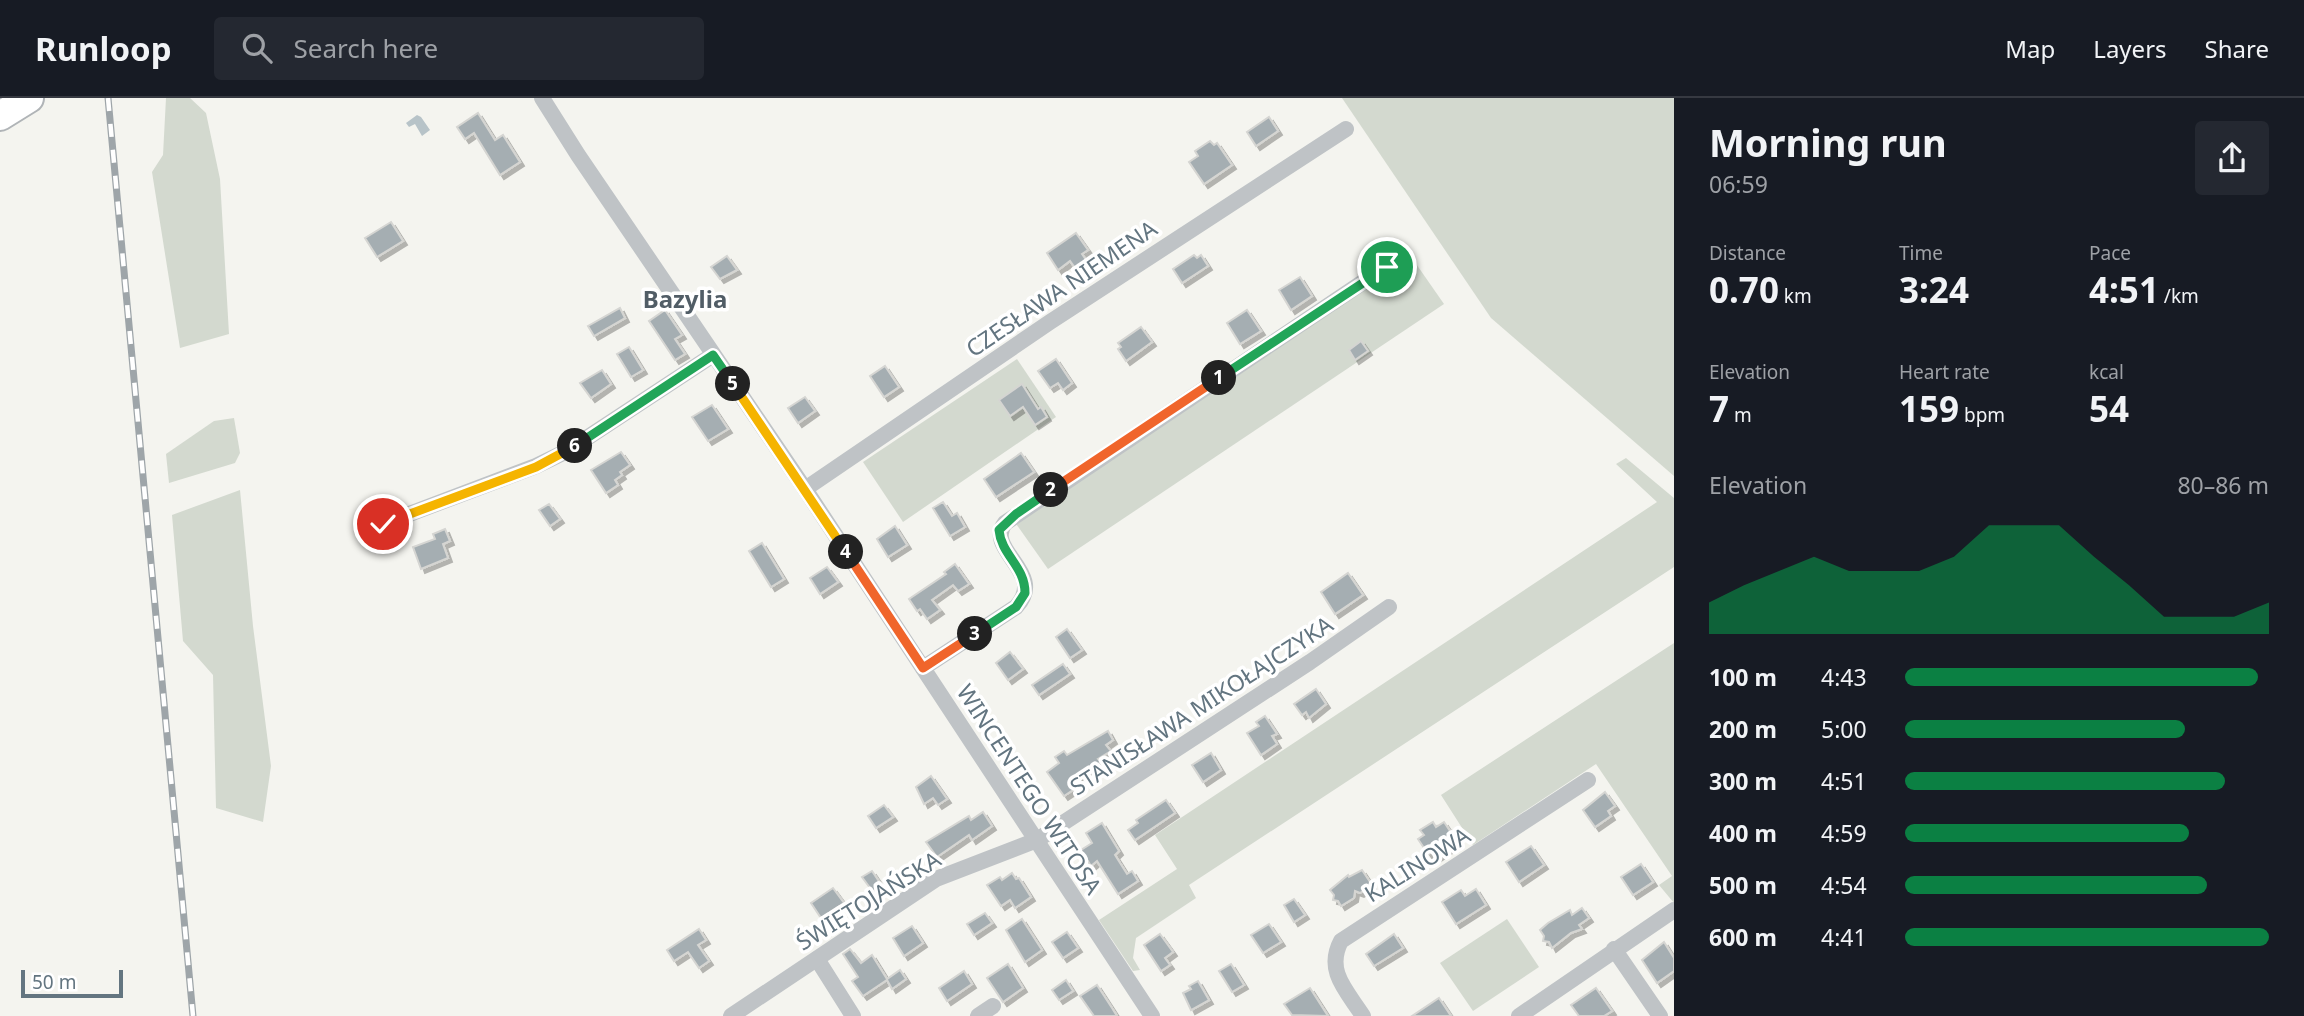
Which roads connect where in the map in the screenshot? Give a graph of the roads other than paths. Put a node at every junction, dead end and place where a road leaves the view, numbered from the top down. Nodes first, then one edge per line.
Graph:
1 (29, 98) edge
2 (542, 98) edge
3 (0, 116) edge
4 (1346, 128) dead end
5 (1387, 267) dead end
6 (713, 355) junction
7 (804, 489) junction
8 (383, 524) dead end
9 (1389, 607) dead end
10 (923, 668) junction
11 (1588, 780) dead end
12 (1037, 840) junction
13 (1674, 910) edge
14 (1614, 949) junction
15 (817, 958) junction
16 (993, 1006) dead end
17 (1674, 1009) edge
18 (731, 1016) edge
19 (853, 1016) edge
20 (978, 1016) edge
21 (1152, 1016) edge
22 (1363, 1016) edge
23 (1519, 1016) edge
24 (1662, 1016) edge

1 - 3 highway
2 - 6 street, WINCENTEGO WITOSA
4 - 7 street, CZESŁAWA NIEMENA
5 - 10 street
6 - 7 street, WINCENTEGO WITOSA
6 - 8 street
7 - 10 street, WINCENTEGO WITOSA
9 - 12 street, STANISŁAWA MIKOŁAJCZYKA
10 - 12 street, WINCENTEGO WITOSA
11 - 22 street, KALINOWA
12 - 15 street, ŚWIĘTOJAŃSKA
12 - 21 street, WINCENTEGO WITOSA
13 - 14 street
14 - 23 street
14 - 24 street
15 - 18 street, ŚWIĘTOJAŃSKA
15 - 19 street
16 - 20 street
17 - 24 street

